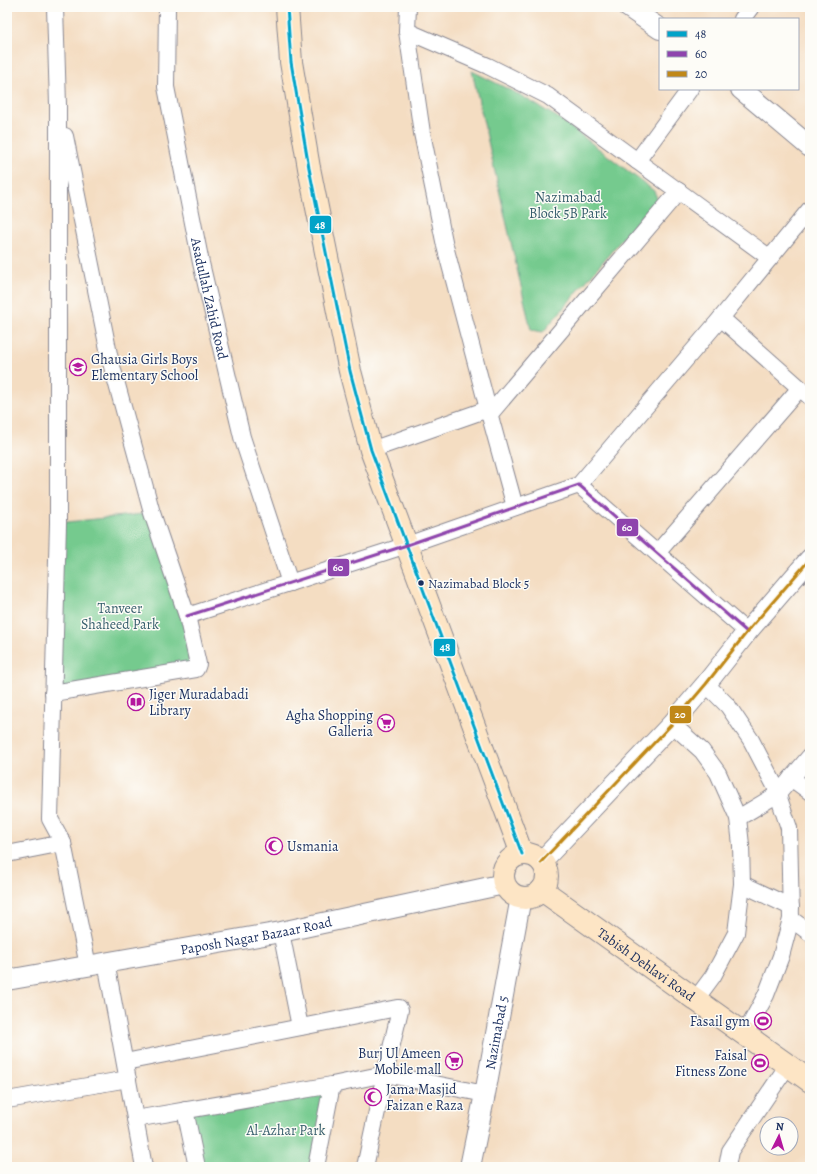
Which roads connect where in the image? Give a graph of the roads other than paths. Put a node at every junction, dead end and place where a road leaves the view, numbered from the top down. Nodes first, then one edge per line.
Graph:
1 (55, 7) edge
2 (167, 7) edge
3 (287, 7) edge
4 (408, 7) edge
5 (628, 7) edge
6 (751, 7) edge
7 (743, 18) edge
8 (659, 28) edge
9 (407, 30) junction
10 (689, 90) edge
11 (742, 90) edge
12 (58, 105) junction
13 (810, 147) edge
14 (637, 161) junction
15 (679, 191) junction
16 (810, 209) edge
17 (770, 258) junction
18 (721, 318) junction
19 (805, 392) edge
20 (488, 412) junction
21 (371, 450) junction
22 (579, 485) junction
23 (515, 507) junction
24 (407, 545) junction
25 (657, 553) junction
26 (810, 558) edge
27 (290, 583) junction
28 (186, 616) junction
29 (747, 632) junction
30 (706, 684) junction
31 (53, 693) junction
32 (672, 724) junction
33 (810, 756) edge
34 (791, 778) junction
35 (810, 792) edge
36 (778, 794) junction
37 (738, 818) junction
38 (63, 843) junction
39 (7, 854) edge
40 (532, 858) junction
41 (504, 884) junction
42 (742, 884) junction
43 (542, 890) junction
44 (521, 898) junction
45 (791, 913) junction
46 (281, 932) junction
47 (810, 933) edge
48 (97, 964) junction
49 (7, 980) edge
50 (696, 999) junction
51 (300, 1027) junction
52 (745, 1034) junction
53 (124, 1062) junction
54 (788, 1065) junction
55 (385, 1074) junction
56 (128, 1079) junction
57 (810, 1081) edge
58 (332, 1085) junction
59 (485, 1094) junction
60 (7, 1100) edge
61 (185, 1110) junction
62 (135, 1119) junction
63 (144, 1167) edge
64 (197, 1167) edge
65 (316, 1167) edge
66 (365, 1167) edge
67 (470, 1167) edge
68 (727, 1167) edge

1 - 12 street
2 - 27 street, Asadullah Zahid Road
3 - 21 main road
4 - 9 street
5 - 8 street
6 - 7 street
9 - 14 street
9 - 20 street
10 - 14 street
11 - 13 street
12 - 28 street
12 - 31 street
14 - 15 street
15 - 17 street
15 - 20 street
16 - 17 street
17 - 18 street
18 - 19 street
18 - 22 street
19 - 25 street
20 - 21 street
20 - 23 street
21 - 24 main road
22 - 23 street
22 - 25 street
23 - 24 street
24 - 27 street
24 - 40 main road
25 - 29 street
26 - 29 street
27 - 28 street
28 - 31 street
29 - 30 street
30 - 32 street
30 - 36 street
31 - 38 street
32 - 37 street
32 - 40 street
33 - 34 street
34 - 35 street
34 - 36 street
36 - 37 street
36 - 45 street
37 - 42 street
38 - 39 street
38 - 48 street
40 - 41 main road
40 - 43 main road
41 - 44 main road
41 - 46 street, Paposh Nagar Bazaar Road
42 - 45 street
42 - 50 street
43 - 44 main road
43 - 50 main road, Tabish Dehlavi Road
44 - 59 street, Nazimabad 5
45 - 47 street
45 - 52 street
46 - 48 street, Paposh Nagar Bazaar Road
46 - 51 street
48 - 49 street, Paposh Nagar Bazaar Road
48 - 53 street
50 - 52 main road, Tabish Dehlavi Road
51 - 53 street
51 - 55 street
52 - 54 main road, Tabish Dehlavi Road
53 - 56 street
54 - 57 main road, Tabish Dehlavi Road
54 - 68 street
55 - 58 street
55 - 59 street
55 - 66 street
56 - 60 street
56 - 62 street
58 - 61 street
58 - 65 street
59 - 67 street, Nazimabad 5
61 - 62 street
61 - 64 street
62 - 63 street

